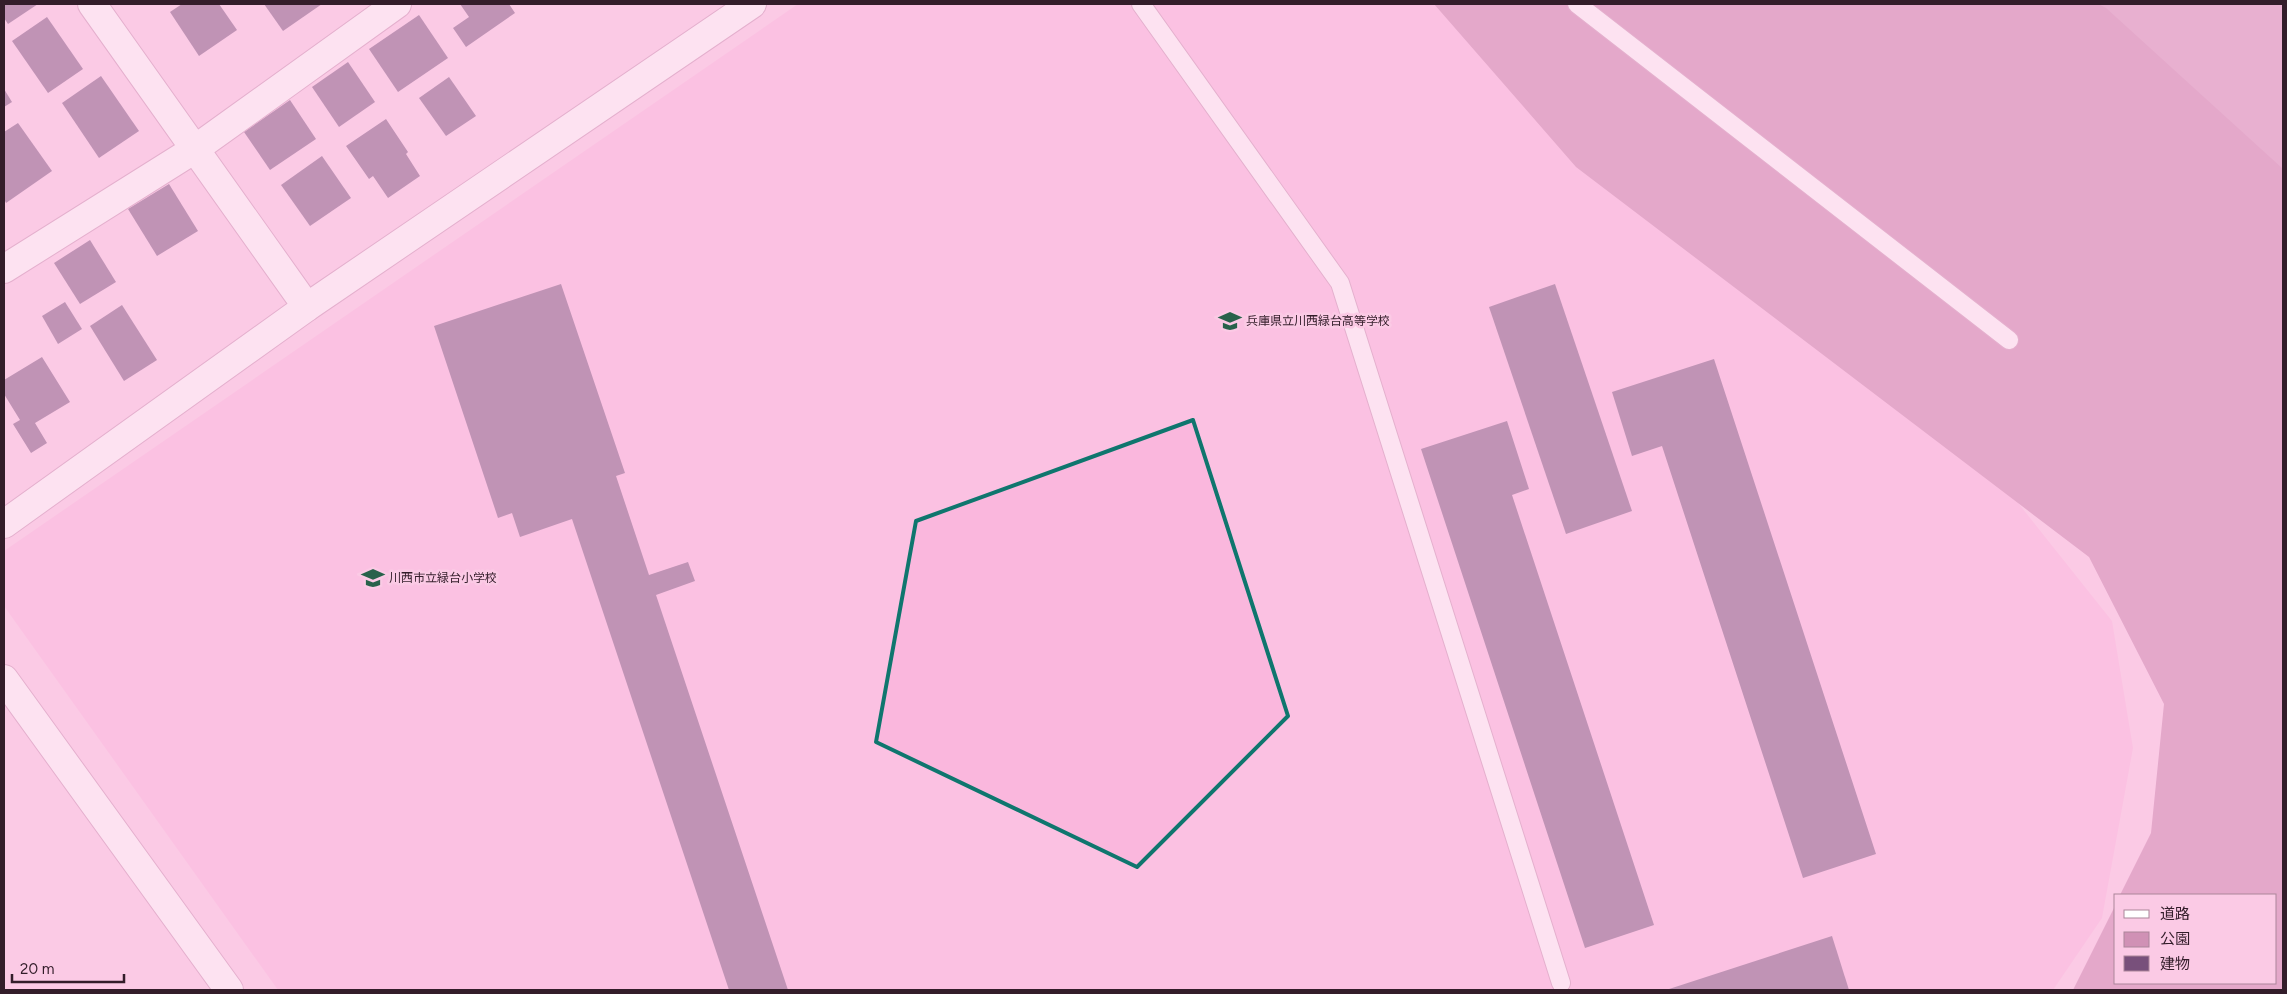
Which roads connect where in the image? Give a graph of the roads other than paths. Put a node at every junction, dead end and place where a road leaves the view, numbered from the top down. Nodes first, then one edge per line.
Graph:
1 (92, 4) edge
2 (397, 4) edge
3 (752, 4) edge
4 (1141, 4) edge
5 (1577, 4) edge
6 (366, 12) edge
7 (195, 149) junction
8 (4, 269) edge
9 (307, 307) junction
10 (2010, 340) dead end
11 (4, 524) edge
12 (4, 679) edge
13 (1561, 983) dead end
14 (229, 990) edge

1 - 7 street
2 - 6 street
3 - 9 street
4 - 13 lane
5 - 10 lane
6 - 7 street
7 - 8 street
7 - 9 street
9 - 11 street
12 - 14 street

